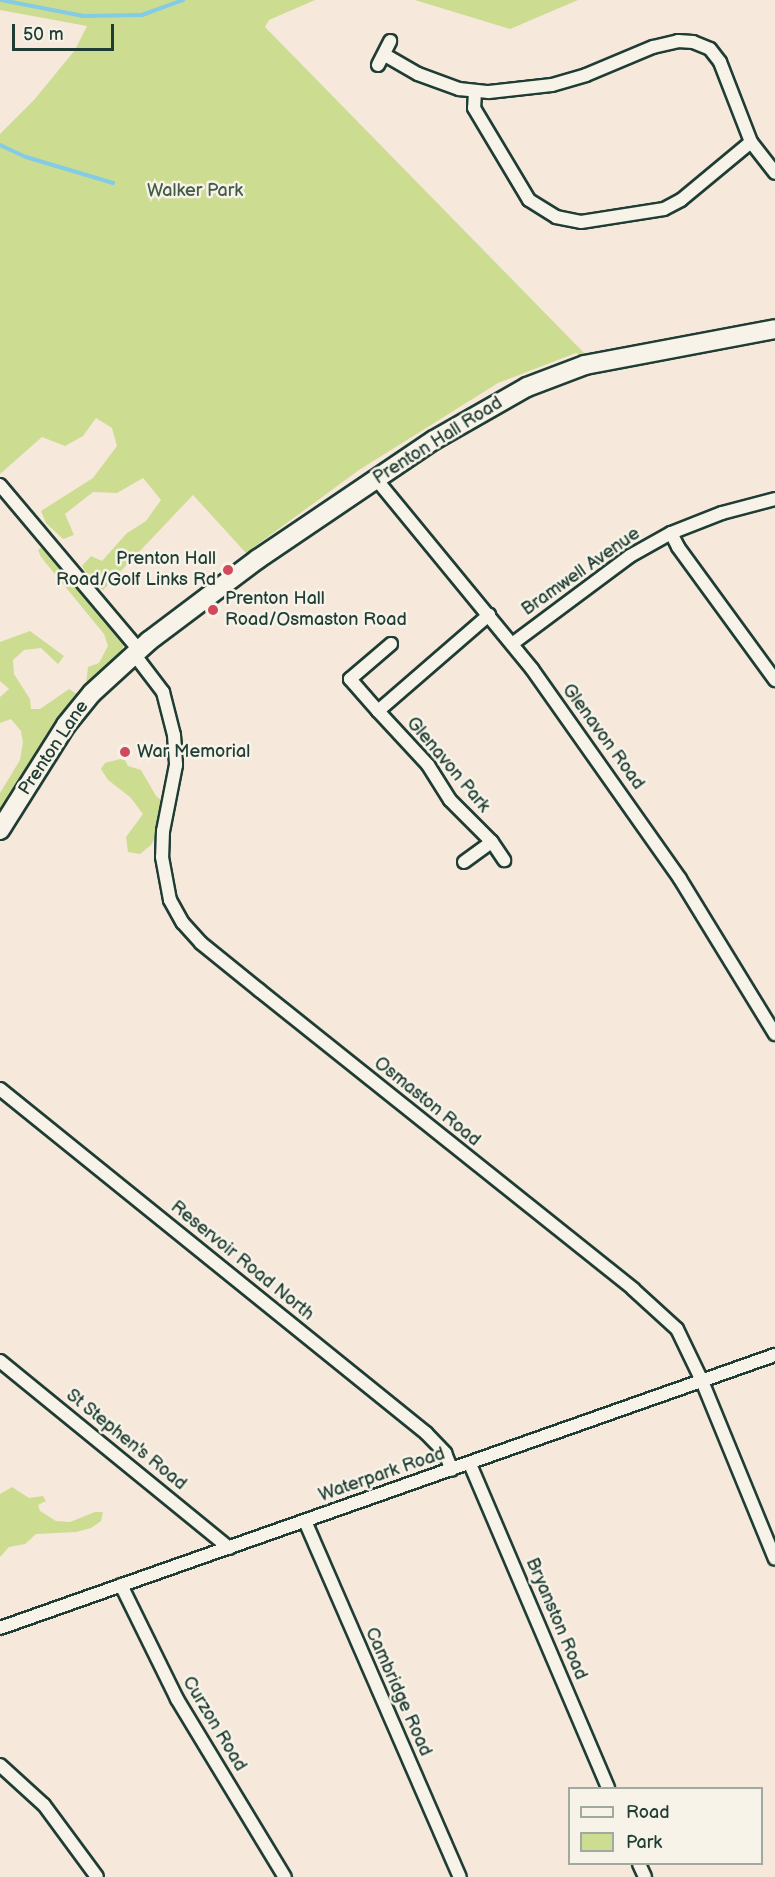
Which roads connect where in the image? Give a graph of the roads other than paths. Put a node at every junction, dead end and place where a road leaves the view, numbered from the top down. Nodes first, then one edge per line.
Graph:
1 (390, 41) dead end
2 (475, 91) junction
3 (751, 142) junction
4 (775, 173) edge
5 (775, 329) edge
6 (376, 479) junction
7 (0, 484) edge
8 (775, 499) edge
9 (671, 533) junction
10 (489, 615) junction
11 (391, 644) dead end
12 (512, 644) junction
13 (139, 650) junction
14 (775, 680) edge
15 (378, 711) junction
16 (0, 830) edge
17 (492, 842) junction
18 (504, 860) dead end
19 (464, 862) dead end
20 (775, 1034) edge
21 (0, 1089) edge
22 (775, 1355) edge
23 (0, 1361) edge
24 (702, 1381) junction
25 (470, 1464) junction
26 (452, 1470) junction
27 (305, 1521) junction
28 (229, 1548) junction
29 (775, 1559) edge
30 (121, 1585) junction
31 (0, 1628) edge
32 (0, 1766) edge
33 (608, 1787) edge
34 (98, 1877) edge
35 (285, 1877) edge
36 (460, 1877) edge

1 - 2 street
2 - 3 street
2 - 3 street
3 - 4 street
5 - 6 street, Prenton Hall Road
6 - 10 street, Glenavon Road
6 - 13 street, Prenton Hall Road
7 - 13 street, Osmaston Road
8 - 9 street, Bramwell Avenue
9 - 12 street, Bramwell Avenue
9 - 14 street
10 - 12 street, Glenavon Road
10 - 15 street
11 - 15 street, Glenavon Park
12 - 20 street, Glenavon Road
13 - 16 street, Prenton Lane
13 - 24 street, Osmaston Road
15 - 17 street, Glenavon Park
17 - 18 street, Glenavon Park
17 - 19 street
21 - 26 street, Reservoir Road North
22 - 24 street, Waterpark Road
23 - 28 street, St Stephen's Road
24 - 25 street, Waterpark Road
24 - 29 street, Osmaston Road
25 - 26 street, Waterpark Road
25 - 33 street, Bryanston Road
26 - 27 street, Waterpark Road
27 - 28 street, Waterpark Road
27 - 36 street, Cambridge Road
28 - 30 street, Waterpark Road
30 - 31 street, Waterpark Road
30 - 35 street, Curzon Road
32 - 34 street

